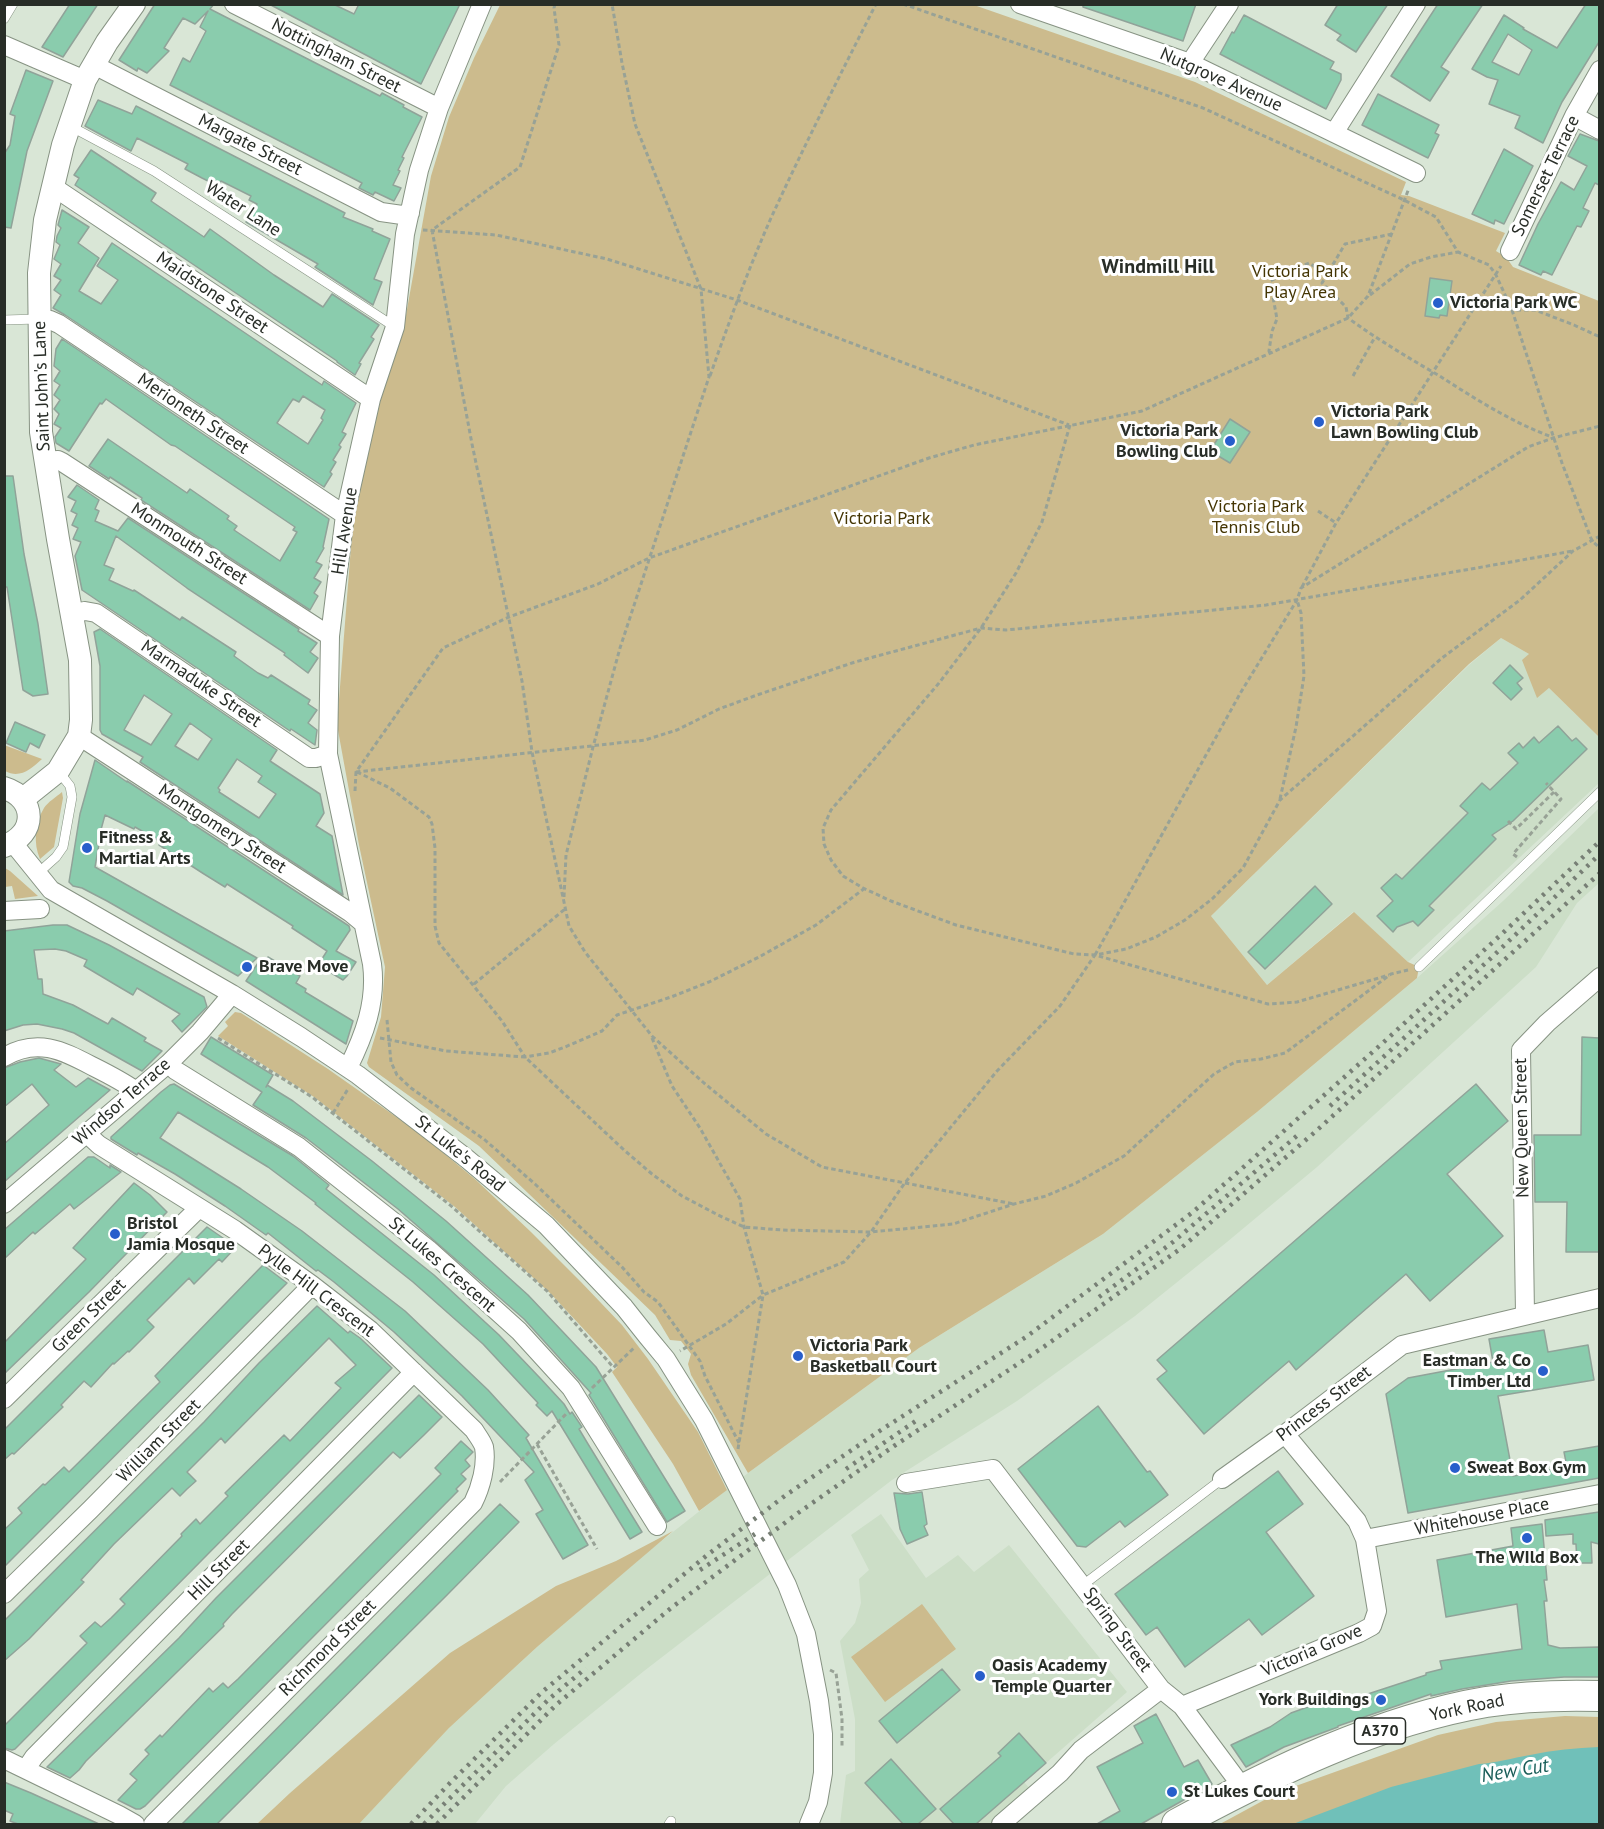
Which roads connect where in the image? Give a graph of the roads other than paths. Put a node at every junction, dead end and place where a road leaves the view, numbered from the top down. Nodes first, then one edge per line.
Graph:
1 (13, 4) edge
2 (134, 4) edge
3 (234, 4) edge
4 (482, 4) edge
5 (1020, 4) edge
6 (1229, 4) edge
7 (1416, 4) edge
8 (1040, 8) edge
9 (4, 19) edge
10 (4, 45) edge
11 (1190, 63) junction
12 (1599, 70) edge
13 (89, 73) junction
14 (439, 108) junction
15 (1574, 116) junction
16 (69, 126) junction
17 (1599, 130) edge
18 (1334, 133) junction
19 (1416, 173) road end
20 (52, 186) junction
21 (410, 213) junction
22 (1510, 251) dead end
23 (39, 319) junction
24 (4, 320) edge
25 (394, 327) junction
26 (371, 399) junction
27 (45, 461) junction
28 (345, 515) junction
29 (73, 614) junction
30 (330, 636) junction
31 (79, 736) junction
32 (328, 754) junction
33 (58, 771) junction
34 (1599, 792) edge
35 (14, 794) edge
36 (9, 844) edge
37 (37, 874) junction
38 (40, 909) dead end
39 (4, 911) edge
40 (363, 923) junction
41 (1419, 967) road end
42 (1599, 977) edge
43 (232, 994) junction
44 (4, 1057) edge
45 (169, 1063) junction
46 (349, 1077) junction
47 (136, 1091) junction
48 (86, 1133) junction
49 (4, 1204) edge
50 (199, 1208) junction
51 (312, 1286) junction
52 (1599, 1298) edge
53 (1525, 1314) junction
54 (414, 1372) junction
55 (4, 1399) edge
56 (1285, 1434) junction
57 (484, 1461) joint
58 (1222, 1479) joint
59 (906, 1483) dead end
60 (1599, 1494) edge
61 (657, 1526) dead end
62 (1365, 1539) junction
63 (1083, 1585) junction
64 (4, 1594) edge
65 (1161, 1689) junction
66 (1599, 1696) edge
67 (1182, 1706) junction
68 (4, 1759) edge
69 (26, 1769) junction
70 (1243, 1788) junction
71 (135, 1824) edge
72 (153, 1824) edge
73 (809, 1824) edge
74 (1001, 1824) edge
75 (1177, 1824) edge

1 - 9 lane
2 - 13 street, Saint John's Lane
3 - 14 street, Nottingham Street
4 - 14 street, Hill Avenue
5 - 8 street, Nutgrove Avenue
6 - 11 street
7 - 18 street
8 - 11 street, Nutgrove Avenue
10 - 13 street, Margate Street
11 - 18 street, Nutgrove Avenue
12 - 15 street, Somerset Terrace
13 - 16 street, Saint John's Lane
13 - 21 street, Margate Street
14 - 21 street, Hill Avenue
15 - 17 street
15 - 22 street, Somerset Terrace
16 - 20 street, Saint John's Lane
16 - 25 lane, Water Lane
18 - 19 street, Nutgrove Avenue
20 - 23 street, Saint John's Lane
20 - 26 street, Maidstone Street
21 - 25 street, Hill Avenue
23 - 24 lane
23 - 27 street, Saint John's Lane
23 - 28 street, Merioneth Street
25 - 26 street, Hill Avenue
26 - 28 street, Hill Avenue
27 - 29 street, Saint John's Lane
27 - 30 street, Monmouth Street
28 - 30 street, Hill Avenue
29 - 31 street, Saint John's Lane
29 - 32 street, Marmaduke Street
30 - 32 street, Hill Avenue
31 - 33 street, Saint John's Lane
31 - 40 street, Montgomery Street
32 - 40 street, Hill Avenue
33 - 35 street, Saint John's Lane
33 - 37 lane
34 - 41 lane
35 - 36 street
36 - 37 street, St Luke's Road
37 - 43 street, St Luke's Road
38 - 39 street
40 - 46 street, Hill Avenue
42 - 53 street, New Queen Street
43 - 45 street, Windsor Terrace
43 - 46 street, St Luke's Road
44 - 47 street
45 - 47 street, Windsor Terrace
45 - 61 street, St Lukes Crescent
46 - 73 street, St Luke's Road
47 - 48 street, Windsor Terrace
48 - 49 street, Windsor Terrace
48 - 50 street, Pylle Hill Crescent
50 - 51 street, Pylle Hill Crescent
50 - 55 street, Green Street
51 - 54 street, Pylle Hill Crescent
51 - 64 street, William Street
52 - 53 street, Princess Street
53 - 56 street, Princess Street
54 - 57 street, Pylle Hill Crescent
54 - 69 street, Hill Street
56 - 58 street, Princess Street
56 - 62 street, Victoria Grove
57 - 72 street, Richmond Street
58 - 63 lane, Princess Street
59 - 63 street, Spring Street
60 - 62 street, Whitehouse Place
62 - 67 street, Victoria Grove
63 - 65 street, Spring Street
65 - 67 street, Spring Street
65 - 74 street
66 - 70 highway, York Road / A370
67 - 70 street, Spring Street
68 - 69 street
69 - 71 street
70 - 75 highway, York Road / A370

